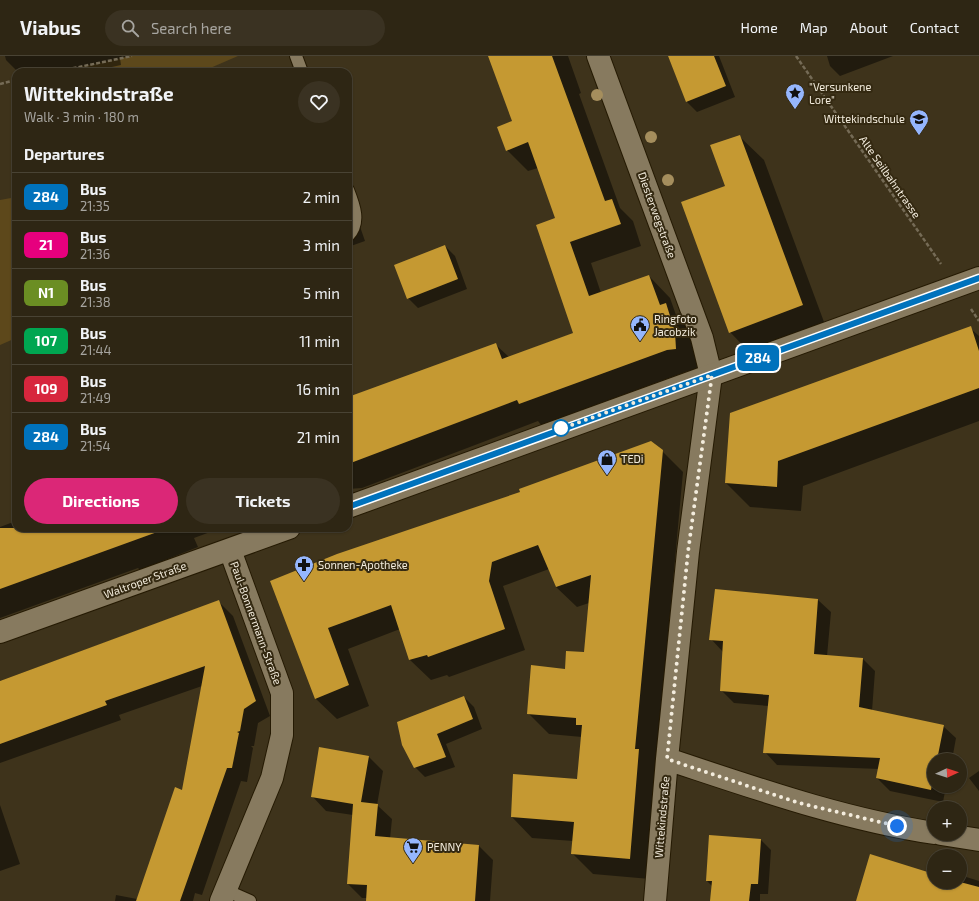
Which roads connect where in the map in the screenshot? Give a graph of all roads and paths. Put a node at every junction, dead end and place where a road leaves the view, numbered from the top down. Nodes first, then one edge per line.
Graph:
1 (132, 56) edge
2 (296, 56) edge
3 (598, 56) edge
4 (796, 56) edge
5 (74, 68) edge
6 (300, 68) edge
7 (12, 81) edge
8 (0, 84) edge
9 (352, 204) edge
10 (352, 232) edge
11 (979, 278) edge
12 (956, 286) junction
13 (712, 375) junction
14 (352, 506) edge
15 (278, 532) edge
16 (230, 550) junction
17 (0, 632) edge
18 (667, 759) junction
19 (927, 832) edge
20 (967, 838) edge
21 (979, 840) edge
22 (223, 896) edge
23 (250, 901) edge
24 (655, 901) edge

1 - 5 path
2 - 6 lane
3 - 13 street, Diesterwegstraße
4 - 12 path, Alte Seilbahntrasse
7 - 8 path
9 - 10 lane
11 - 12 street
12 - 13 street
13 - 14 street
13 - 18 street, Wittekindstraße
15 - 16 street, Waltroper Straße
16 - 17 street, Waltroper Straße
16 - 22 street, Paul-Bonnermann-Straße
18 - 19 street
18 - 24 street, Wittekindstraße
20 - 21 street
22 - 23 lane

